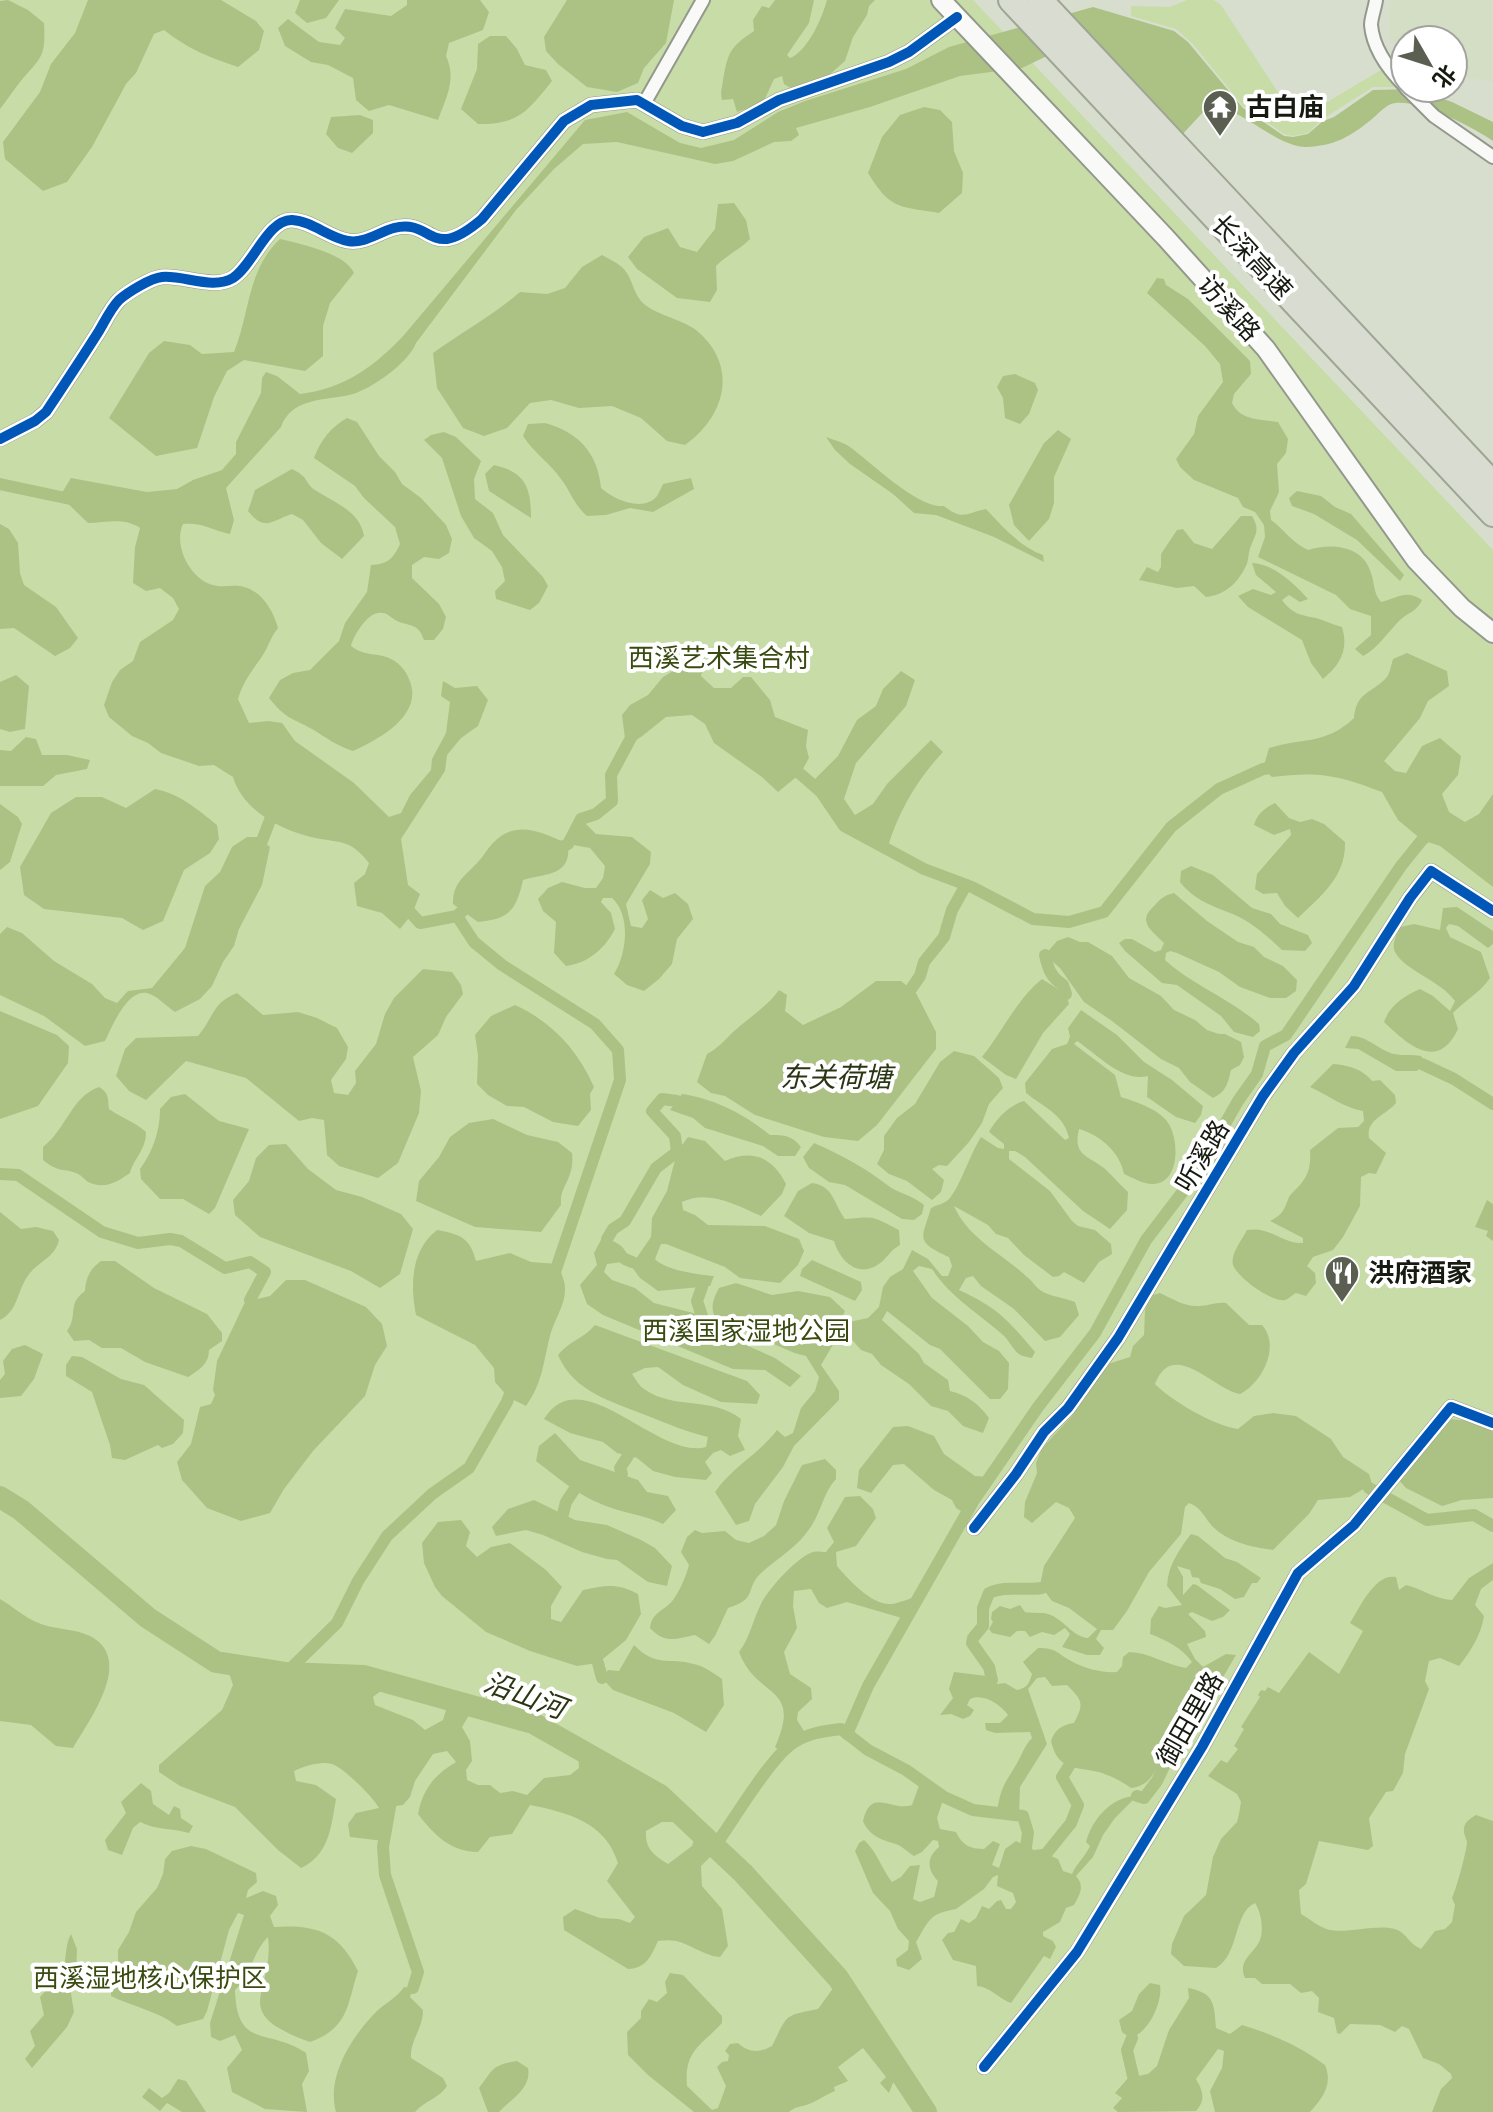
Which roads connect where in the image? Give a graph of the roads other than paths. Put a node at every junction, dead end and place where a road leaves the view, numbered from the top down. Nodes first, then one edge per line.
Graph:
1 (703, 0) edge
2 (941, 0) edge
3 (1376, 0) edge
4 (1029, 3) edge
5 (957, 17) junction
6 (1389, 68) edge
7 (645, 102) junction
8 (1422, 104) edge
9 (1493, 157) edge
10 (1193, 180) junction
11 (0, 439) edge
12 (1493, 484) edge
13 (1493, 514) edge
14 (1493, 633) edge
15 (1493, 911) edge
16 (1493, 1423) edge
17 (974, 1528) dead end
18 (984, 2067) dead end

1 - 7 street
2 - 5 street, 访溪路
3 - 6 street
4 - 10 highway, 长深高速
5 - 7 street
5 - 14 street, 访溪路
7 - 11 street
8 - 9 street
10 - 12 highway, 长深高速
10 - 13 highway, 长深高速
15 - 17 street, 听溪路
16 - 18 street, 御田里路

